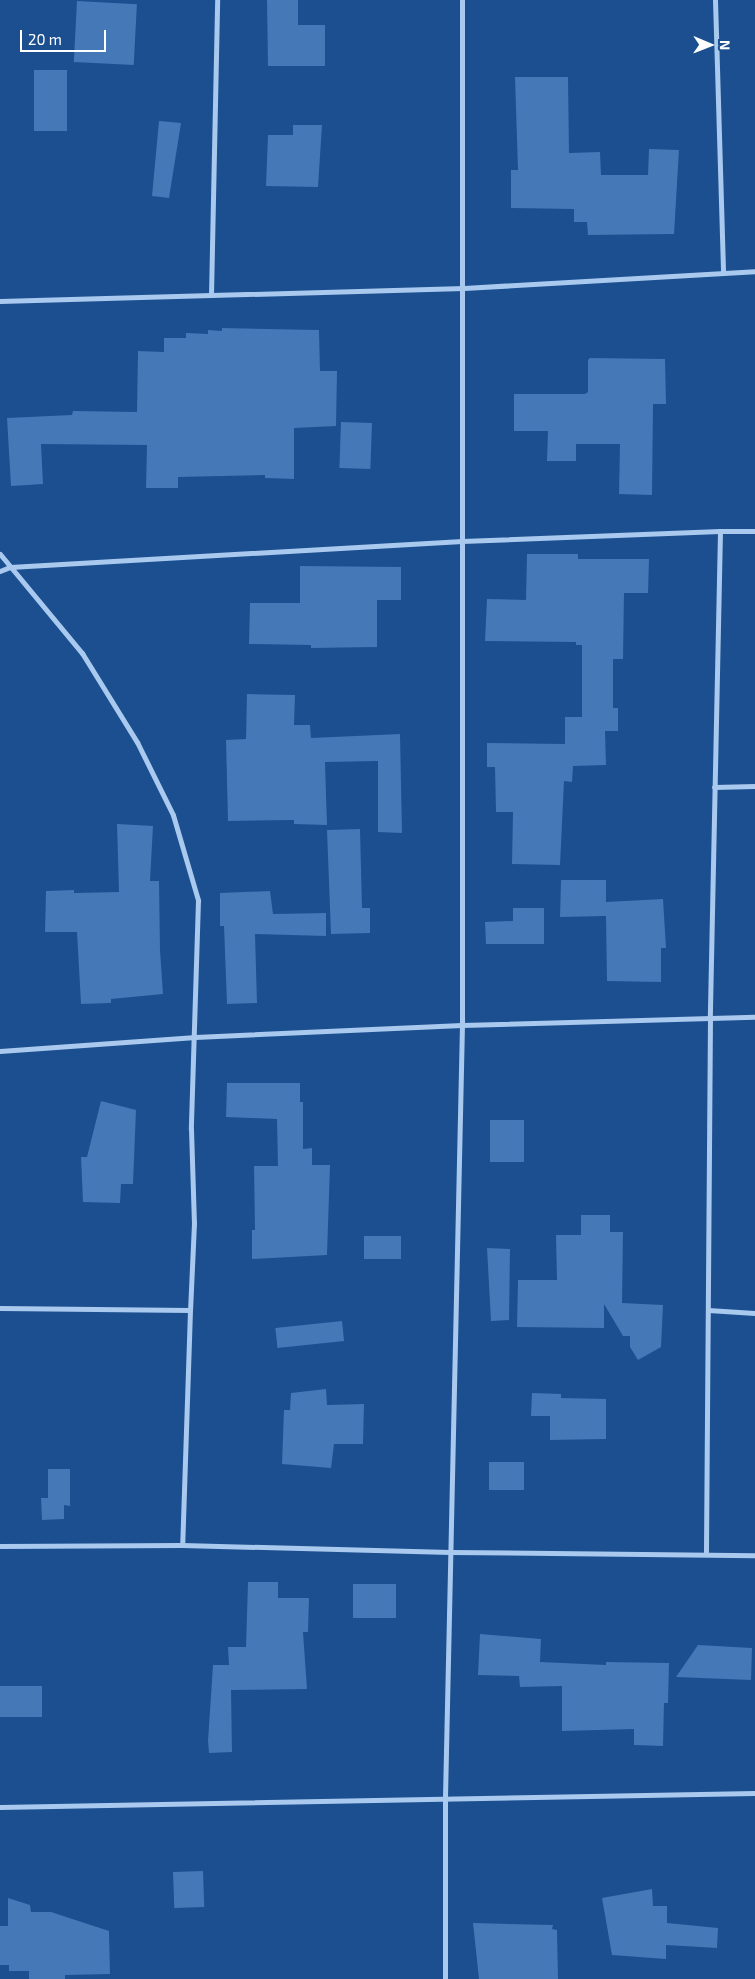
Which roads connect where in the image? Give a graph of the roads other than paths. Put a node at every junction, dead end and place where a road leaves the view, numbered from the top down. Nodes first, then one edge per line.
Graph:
1 (217, 0) edge
2 (462, 0) edge
3 (715, 0) edge
4 (755, 270) edge
5 (723, 273) junction
6 (464, 288) junction
7 (211, 295) junction
8 (0, 301) edge
9 (720, 531) junction
10 (755, 531) edge
11 (462, 541) junction
12 (0, 554) edge
13 (10, 567) junction
14 (0, 571) edge
15 (755, 786) edge
16 (714, 787) junction
17 (710, 1017) junction
18 (755, 1017) edge
19 (462, 1025) junction
20 (195, 1037) junction
21 (0, 1051) edge
22 (0, 1308) edge
23 (190, 1310) junction
24 (708, 1310) junction
25 (755, 1313) edge
26 (182, 1545) junction
27 (0, 1546) edge
28 (450, 1552) junction
29 (706, 1554) junction
30 (755, 1555) edge
31 (755, 1792) edge
32 (445, 1797) junction
33 (0, 1807) edge
34 (445, 1979) edge

1 - 7 street
2 - 6 street
3 - 5 street
4 - 5 street
5 - 6 street
6 - 7 street
6 - 11 street
7 - 8 street
9 - 10 street
9 - 11 street
9 - 16 street
11 - 13 street
11 - 19 street
12 - 13 street
13 - 14 street
13 - 20 street
15 - 16 street
16 - 17 street
17 - 18 street
17 - 19 street
17 - 24 street
19 - 20 street
19 - 28 street
20 - 21 street
20 - 23 street
22 - 23 street
23 - 26 street
24 - 25 street
24 - 29 street
26 - 27 street
26 - 28 street
28 - 29 street
28 - 32 street
29 - 30 street
31 - 32 street
32 - 33 street
32 - 34 street

